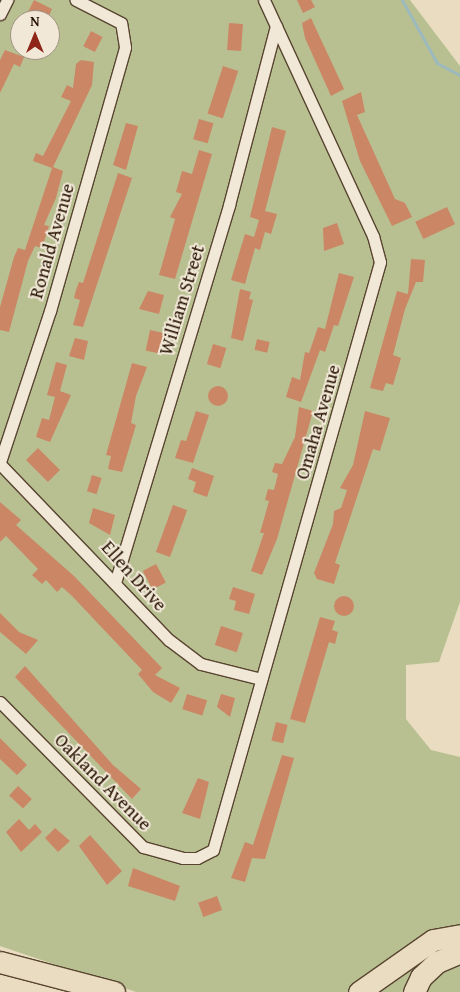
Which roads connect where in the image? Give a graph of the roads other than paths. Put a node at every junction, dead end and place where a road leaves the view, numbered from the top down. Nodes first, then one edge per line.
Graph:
1 (7, 0) edge
2 (76, 0) edge
3 (264, 0) edge
4 (0, 14) edge
5 (276, 26) junction
6 (0, 463) edge
7 (115, 583) junction
8 (261, 679) junction
9 (0, 702) edge
10 (197, 858) joint
11 (460, 934) edge
12 (460, 952) edge
13 (0, 962) edge
14 (0, 970) edge
15 (71, 992) edge
16 (114, 992) edge
17 (359, 992) edge
18 (414, 992) edge

1 - 4 street
2 - 6 street, Ronald Avenue
3 - 5 street, Omaha Avenue
5 - 7 street, William Street
5 - 8 street, Omaha Avenue
6 - 7 street, Ellen Drive
7 - 8 street, Ellen Drive
8 - 10 street, Omaha Avenue
9 - 10 street, Oakland Avenue
11 - 17 highway
12 - 18 highway
13 - 16 highway
14 - 15 highway

